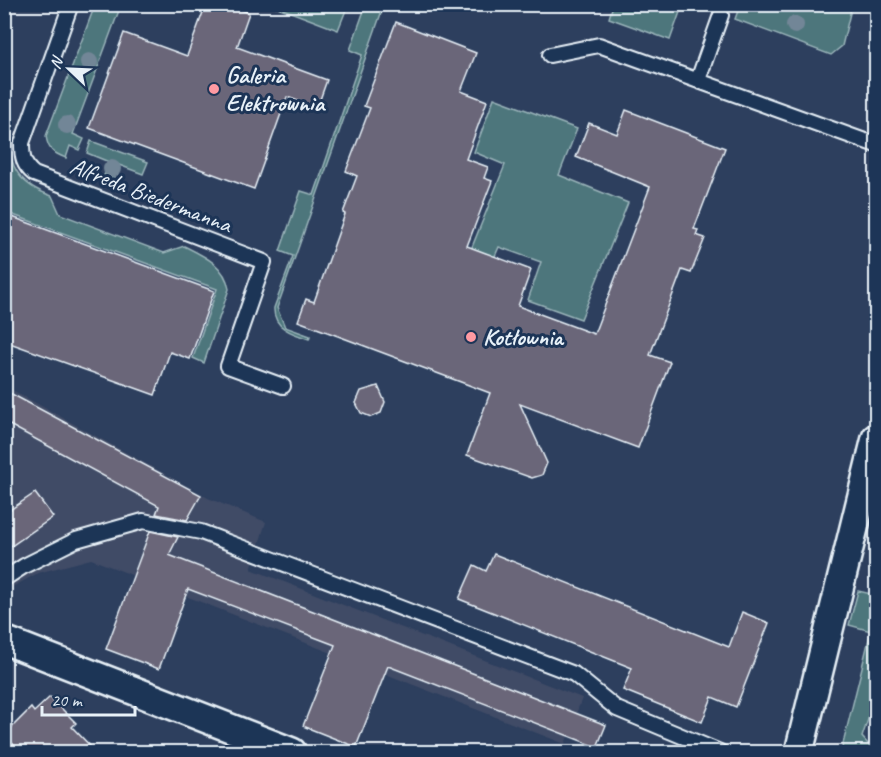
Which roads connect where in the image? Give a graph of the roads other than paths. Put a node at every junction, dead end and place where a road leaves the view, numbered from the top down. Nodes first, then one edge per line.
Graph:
1 (71, 4) edge
2 (721, 15) dead end
3 (550, 55) dead end
4 (698, 80) junction
5 (876, 145) edge
6 (283, 386) dead end
7 (876, 438) edge
8 (4, 579) edge
9 (4, 640) edge
10 (292, 753) edge
11 (720, 753) edge
12 (800, 753) edge

1 - 6 lane, Alfreda Biedermanna
2 - 4 lane
3 - 4 lane
4 - 5 lane
7 - 12 street
8 - 11 lane
9 - 10 street

